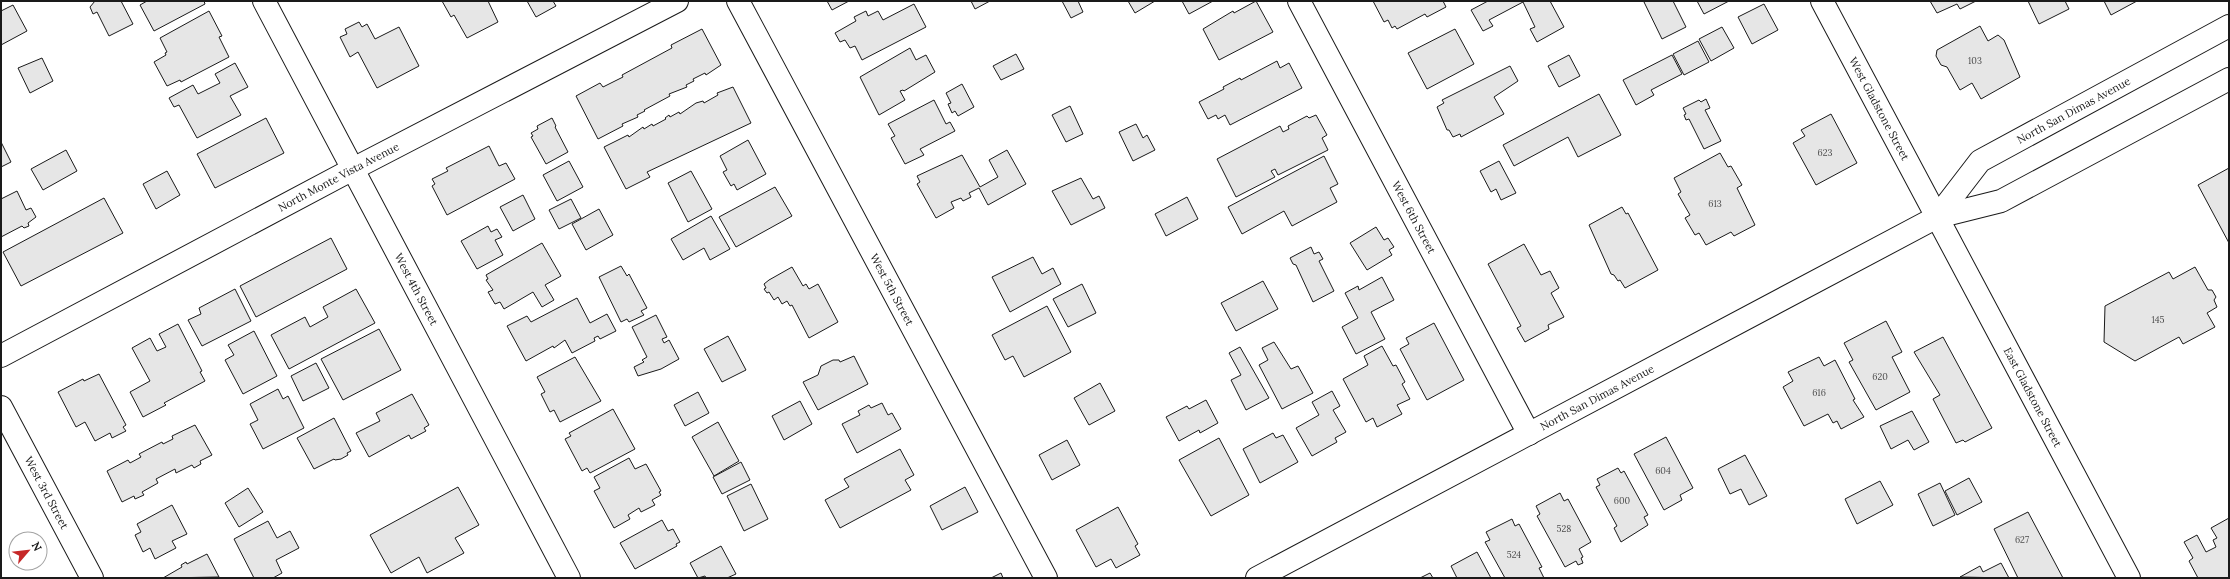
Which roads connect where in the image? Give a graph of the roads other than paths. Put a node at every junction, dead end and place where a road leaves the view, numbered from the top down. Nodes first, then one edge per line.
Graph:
1 (264, 1) edge
2 (677, 1) edge
3 (738, 1) edge
4 (1299, 1) edge
5 (1822, 1) edge
6 (2229, 26) edge
7 (2229, 79) edge
8 (353, 169) junction
9 (1937, 217) junction
10 (1, 356) edge
11 (1, 407) edge
12 (1529, 434) junction
13 (92, 578) edge
14 (569, 578) edge
15 (1046, 578) edge
16 (1257, 578) edge
17 (2129, 578) edge

1 - 8 street, West 4th Street
2 - 8 street, North Monte Vista Avenue
3 - 15 street, West 5th Street
4 - 12 street, West 6th Street
5 - 9 street, West Gladstone Street
6 - 9 street, North San Dimas Avenue
7 - 9 street, North San Dimas Avenue
8 - 10 street, North Monte Vista Avenue
8 - 14 street, West 4th Street
9 - 12 street, North San Dimas Avenue
9 - 17 street, East Gladstone Street
11 - 13 street, West 3rd Street
12 - 16 street, North San Dimas Avenue

